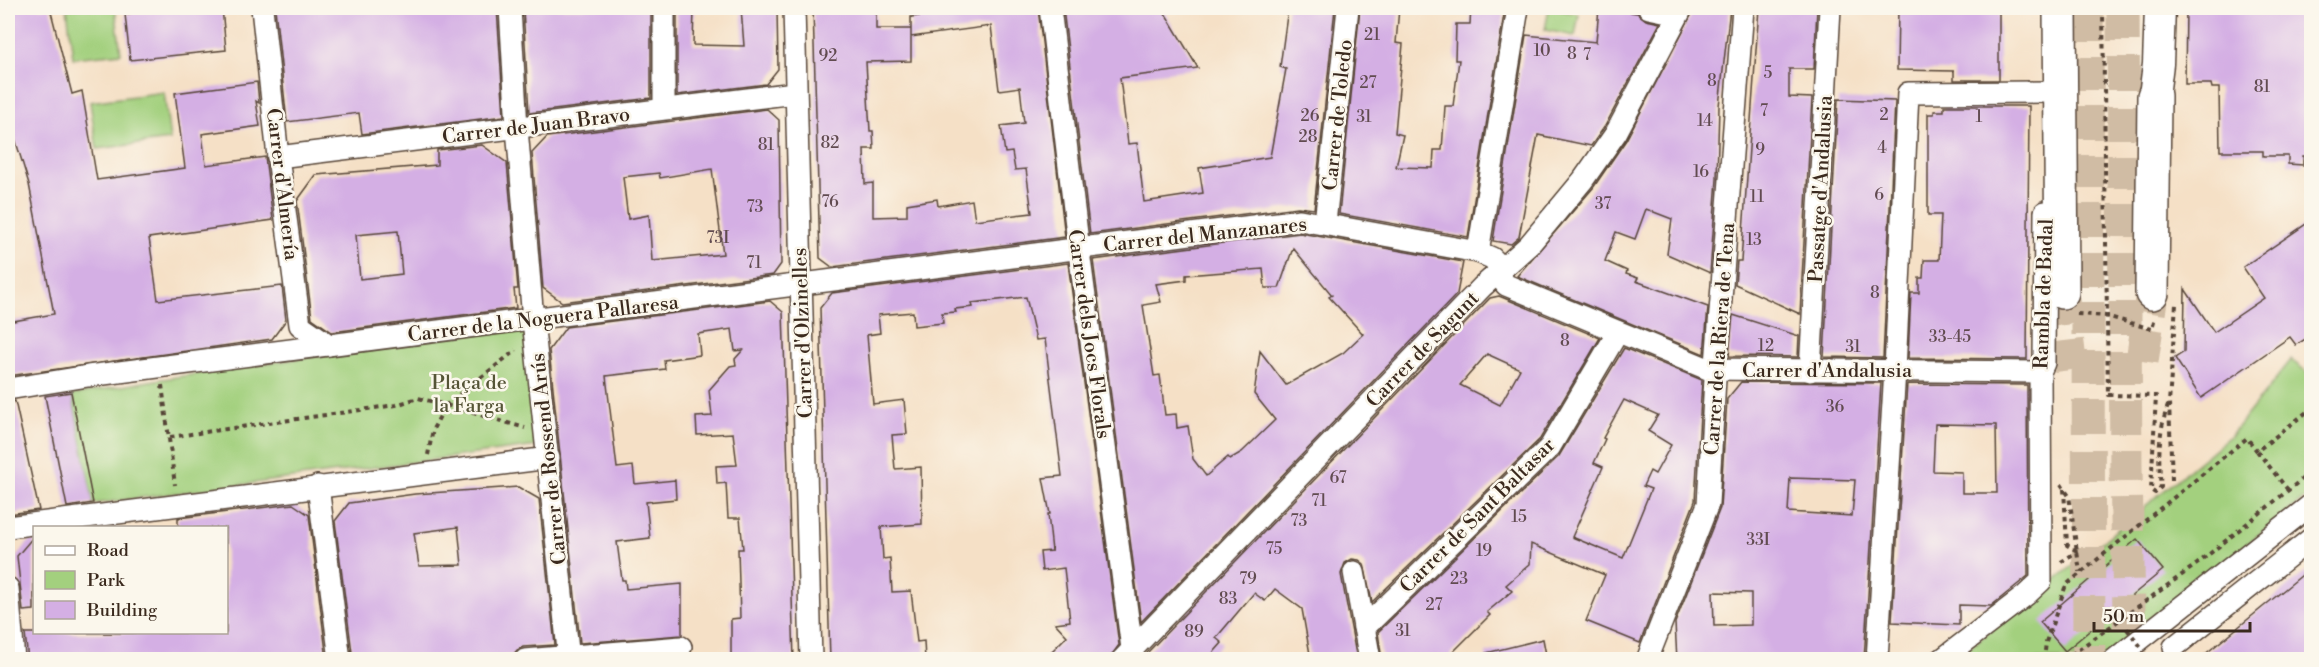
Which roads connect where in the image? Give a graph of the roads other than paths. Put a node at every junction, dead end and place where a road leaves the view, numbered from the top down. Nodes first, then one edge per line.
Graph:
1 (262, 8) edge
2 (510, 8) edge
3 (664, 8) edge
4 (794, 8) edge
5 (1050, 8) edge
6 (1348, 8) edge
7 (1518, 8) edge
8 (1648, 8) edge
9 (1743, 8) edge
10 (1830, 8) edge
11 (2047, 8) edge
12 (2060, 8) edge
13 (2160, 8) edge
14 (1677, 10) edge
15 (2047, 92) junction
16 (795, 93) junction
17 (2154, 96) joint
18 (664, 108) junction
19 (517, 128) junction
20 (278, 157) junction
21 (1325, 223) junction
22 (1079, 247) junction
23 (1478, 252) junction
24 (1502, 268) junction
25 (800, 284) junction
26 (2062, 292) tunnel mouth
27 (2162, 300) tunnel mouth
28 (534, 329) junction
29 (1618, 332) junction
30 (329, 345) junction
31 (1716, 370) junction
32 (1895, 370) junction
33 (1810, 371) junction
34 (2040, 372) junction
35 (8, 389) edge
36 (549, 458) junction
37 (318, 486) junction
38 (2312, 504) edge
39 (8, 527) edge
40 (2312, 538) edge
41 (1354, 572) dead end
42 (8, 588) edge
43 (1364, 628) junction
44 (681, 647) dead end
45 (2174, 647) dead end
46 (1129, 655) edge
47 (569, 658) edge
48 (14, 660) edge
49 (339, 660) edge
50 (525, 660) edge
51 (811, 660) edge
52 (1370, 660) edge
53 (1647, 660) edge
54 (1877, 660) edge
55 (1941, 660) edge
56 (2114, 660) edge

1 - 20 street, Carrer d'Almería
2 - 19 street, Carrer de Rossend Arús
3 - 18 street
4 - 16 street, Carrer d'Olzinelles
5 - 22 street, Carrer dels Jocs Florals
6 - 21 street, Carrer de Toledo
7 - 23 street
8 - 14 street
9 - 31 street, Carrer de la Riera de Tena
10 - 33 street, Passatge d'Andalusia
11 - 15 street, Rambla de Badal
12 - 26 main road
13 - 17 street
14 - 24 street, Carrer de Sagunt
15 - 32 street
15 - 34 street, Rambla de Badal
16 - 18 street, Carrer de Juan Bravo
16 - 25 street, Carrer d'Olzinelles
17 - 27 main road
18 - 19 street, Carrer de Juan Bravo
19 - 20 street, Carrer de Juan Bravo
19 - 28 street, Carrer de Rossend Arús
20 - 30 street, Carrer d'Almería
21 - 22 street, Carrer del Manzanares
21 - 23 street, Carrer del Manzanares
22 - 25 street, Carrer de la Noguera Pallaresa
22 - 46 street, Carrer dels Jocs Florals
23 - 24 street, Carrer del Manzanares
24 - 29 street, Carrer d'Andalusia
24 - 46 street, Carrer de Sagunt
25 - 28 street, Carrer de la Noguera Pallaresa
25 - 51 street, Carrer d'Olzinelles
28 - 30 street, Carrer de la Noguera Pallaresa
28 - 36 street, Carrer de Rossend Arús
29 - 31 street, Carrer d'Andalusia
29 - 43 street, Carrer de Sant Baltasar
30 - 35 street, Carrer de la Noguera Pallaresa
31 - 33 street, Carrer d'Andalusia
31 - 53 street, Carrer de la Riera de Tena
32 - 33 street, Carrer d'Andalusia
32 - 34 street, Carrer d'Andalusia
32 - 54 street
34 - 55 street, Rambla de Badal
36 - 37 street
36 - 47 street, Carrer de Rossend Arús
37 - 39 street
37 - 49 street
38 - 56 street
40 - 45 street
41 - 43 street
42 - 48 street
43 - 52 street
44 - 47 street
47 - 50 street

